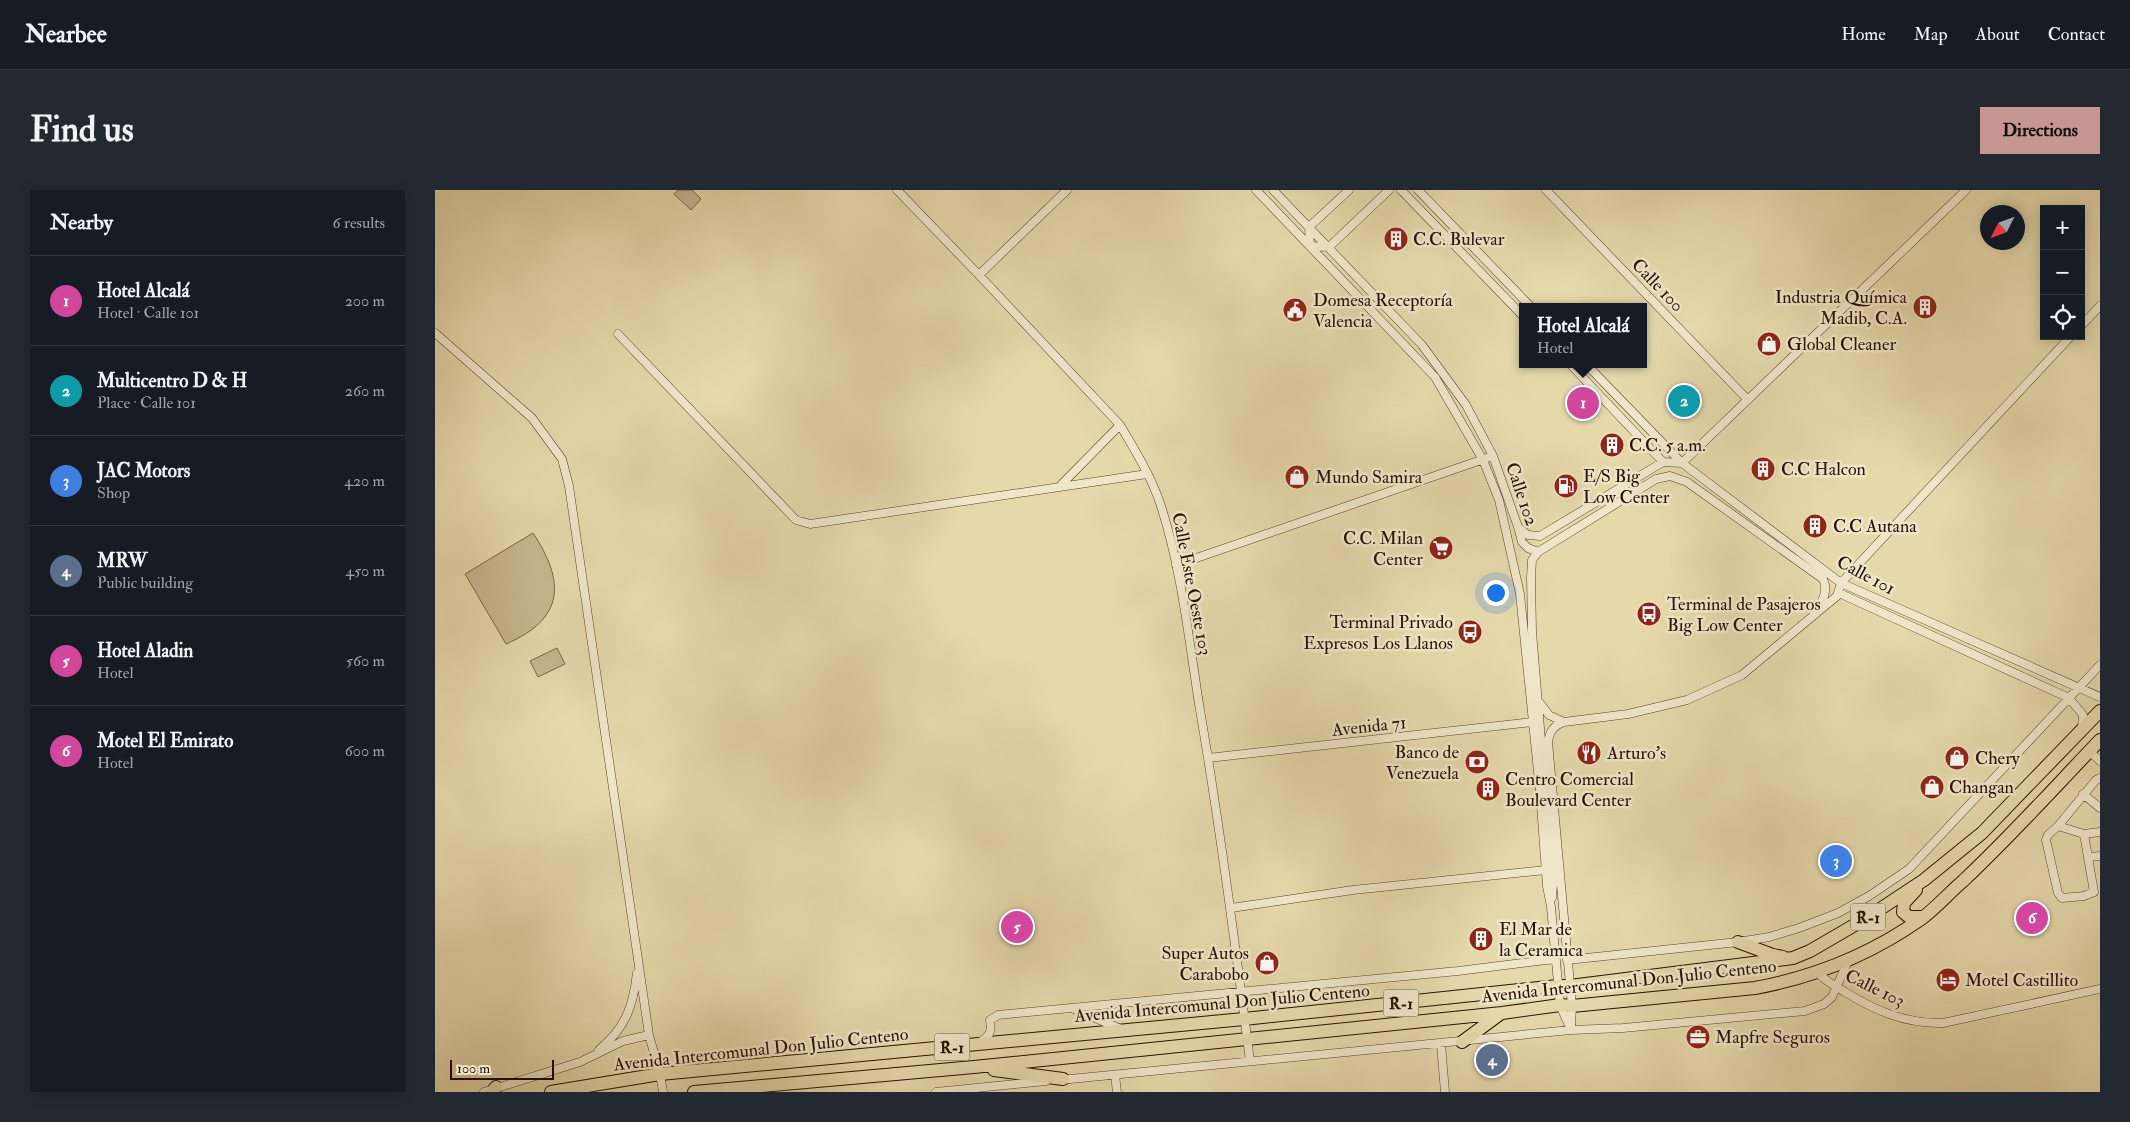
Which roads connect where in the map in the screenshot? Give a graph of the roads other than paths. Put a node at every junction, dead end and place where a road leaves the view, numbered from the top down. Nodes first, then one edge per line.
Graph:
1 (897, 190) edge
2 (1067, 190) edge
3 (1256, 190) edge
4 (1273, 190) edge
5 (1349, 190) edge
6 (1389, 190) edge
7 (1401, 190) edge
8 (1417, 190) edge
9 (1546, 190) edge
10 (1966, 190) edge
11 (1309, 227) junction
12 (1310, 246) junction
13 (1329, 247) junction
14 (979, 275) junction
15 (1502, 277) junction
16 (1494, 286) junction
17 (1527, 303) edge
18 (2100, 306) edge
19 (1519, 312) edge
20 (2085, 322) edge
21 (435, 333) edge
22 (618, 334) dead end
23 (2067, 340) edge
24 (1574, 368) edge
25 (1590, 368) edge
26 (1748, 400) junction
27 (1628, 407) junction
28 (1619, 415) junction
29 (1120, 425) junction
30 (1493, 456) junction
31 (1483, 460) junction
32 (1663, 462) junction
33 (1682, 463) junction
34 (1147, 474) junction
35 (1059, 486) junction
36 (1717, 489) junction
37 (1616, 490) junction
38 (1711, 498) junction
39 (1615, 504) junction
40 (1518, 527) junction
41 (1538, 552) junction
42 (1177, 564) junction
43 (1841, 583) junction
44 (1839, 593) junction
45 (1815, 613) junction
46 (2100, 665) edge
47 (2078, 688) junction
48 (2100, 696) edge
49 (2069, 698) junction
50 (1538, 700) junction
51 (2100, 712) edge
52 (1532, 722) junction
53 (1564, 722) junction
54 (2082, 730) junction
55 (2100, 740) edge
56 (2089, 751) junction
57 (1208, 758) junction
58 (2100, 761) edge
59 (2100, 778) edge
60 (2083, 794) junction
61 (2100, 808) edge
62 (2058, 826) junction
63 (2100, 832) edge
64 (2084, 834) junction
65 (2100, 856) edge
66 (2088, 858) junction
67 (1546, 870) junction
68 (1924, 880) junction
69 (2097, 891) edge
70 (1551, 907) junction
71 (1231, 908) junction
72 (1923, 917) junction
73 (1738, 942) junction
74 (1793, 958) junction
75 (1555, 959) junction
76 (1567, 960) junction
77 (1848, 961) junction
78 (639, 964) junction
79 (1817, 972) junction
80 (1564, 986) junction
81 (1837, 988) junction
82 (2100, 989) edge
83 (1241, 992) junction
84 (1566, 1005) junction
85 (1072, 1008) junction
86 (1502, 1013) junction
87 (1244, 1019) junction
88 (1125, 1030) junction
89 (1571, 1030) junction
90 (649, 1035) junction
91 (1247, 1038) junction
92 (1462, 1042) junction
93 (976, 1044) junction
94 (1441, 1044) junction
95 (592, 1056) junction
96 (1250, 1061) junction
97 (974, 1067) junction
98 (660, 1074) junction
99 (1115, 1075) junction
100 (1063, 1079) junction
101 (491, 1090) edge
102 (551, 1092) edge
103 (663, 1092) edge
104 (694, 1092) edge
105 (936, 1092) edge
106 (1117, 1092) edge
107 (1445, 1092) edge

1 - 14 street, Calle Este Oeste 103
2 - 14 street
3 - 12 street, Calle 102
4 - 11 street, Calle 102
5 - 11 street
6 - 13 street
7 - 16 street
8 - 15 street
9 - 26 street, Calle 100
10 - 26 street
11 - 12 street
11 - 13 street, Calle 102
12 - 13 street
12 - 31 street, Calle 102
13 - 30 street, Calle 102
14 - 29 street, Calle Este Oeste 103
15 - 16 street
15 - 17 street
16 - 19 street
18 - 20 street
21 - 78 street
22 - 35 street
23 - 43 street
24 - 28 street
25 - 27 street, Calle 101
26 - 33 street
27 - 28 street
27 - 33 street, Calle 101
28 - 32 street
29 - 34 street, Calle Este Oeste 103
29 - 35 street
30 - 31 street
30 - 40 street, Calle 102
31 - 42 street
31 - 52 street, Calle 102
32 - 33 street
32 - 37 street
33 - 36 street, Calle 101
34 - 35 street
34 - 42 street, Calle Este Oeste 103
36 - 38 street
36 - 43 street, Calle 101
37 - 39 street
37 - 40 street
38 - 39 street
38 - 45 street
39 - 41 street
40 - 41 street, Calle 102
41 - 50 street, Calle 102
42 - 57 street, Calle Este Oeste 103
43 - 44 street
43 - 47 street, Calle 101
44 - 45 street
44 - 49 street, Calle 101
45 - 53 street
46 - 47 street, Avenida Intercomunal Don Julio Centeno
47 - 48 street, Calle 101
47 - 49 street, Avenida Intercomunal Don Julio Centeno
49 - 54 street, Calle 101
49 - 73 street, Avenida Intercomunal Don Julio Centeno
50 - 53 street
50 - 70 street, Calle 102
51 - 54 main road, Avenida Intercomunal Don Julio Centeno / R-1
52 - 57 street, Avenida 71
52 - 67 street, Calle 102
53 - 76 street, Calle 102
54 - 68 main road, Avenida Intercomunal Don Julio Centeno / R-1
55 - 56 main road, Avenida Intercomunal Don Julio Centeno / R-1
56 - 58 street
56 - 72 main road, Avenida Intercomunal Don Julio Centeno / R-1
57 - 71 street, Calle Este Oeste 103
59 - 60 street
60 - 61 street
60 - 62 street
62 - 64 street
62 - 69 street
63 - 64 street
64 - 66 street
65 - 66 street
66 - 69 street
67 - 70 street, Calle 102
67 - 71 street
68 - 72 main road
68 - 74 main road, Avenida Intercomunal Don Julio Centeno / R-1
70 - 75 street, Calle 102
71 - 83 street, Calle Este Oeste 103
72 - 77 main road, Avenida Intercomunal Don Julio Centeno / R-1
73 - 74 main road
73 - 76 street, Avenida Intercomunal Don Julio Centeno
74 - 80 main road, Avenida Intercomunal Don Julio Centeno / R-1
75 - 80 street, Calle 102
75 - 83 street, Avenida Intercomunal Don Julio Centeno
76 - 80 street, Calle 102
77 - 79 main road, Avenida Intercomunal Don Julio Centeno / R-1
77 - 81 street
78 - 90 street
78 - 95 street
79 - 81 street, Calle 103
79 - 84 main road, Avenida Intercomunal Don Julio Centeno / R-1
80 - 84 street, Calle 102
80 - 84 street, Calle 102
80 - 87 main road, Avenida Intercomunal Don Julio Centeno / R-1
81 - 82 street, Calle 103
81 - 89 street
83 - 85 street, Avenida Intercomunal Don Julio Centeno
83 - 87 street, Calle Este Oeste 103
84 - 86 main road, Avenida Intercomunal Don Julio Centeno / R-1
84 - 89 street
84 - 89 street
85 - 88 street
85 - 93 street, Avenida Intercomunal Don Julio Centeno
86 - 91 main road, Avenida Intercomunal Don Julio Centeno / R-1
86 - 92 main road
87 - 88 main road, Avenida Intercomunal Don Julio Centeno / R-1
87 - 91 street, Calle Este Oeste 103
88 - 93 main road, Avenida Intercomunal Don Julio Centeno / R-1
89 - 92 street
90 - 95 street
90 - 98 street
91 - 96 street, Calle Este Oeste 103
91 - 97 main road, Avenida Intercomunal Don Julio Centeno / R-1
92 - 94 street
93 - 98 main road, Avenida Intercomunal Don Julio Centeno / R-1
94 - 96 street
94 - 107 street
95 - 101 street, Avenida Intercomunal Don Julio Centeno
96 - 99 street
97 - 100 main road
97 - 104 main road, Avenida Intercomunal Don Julio Centeno / R-1
98 - 102 main road, Avenida Intercomunal Don Julio Centeno / R-1
98 - 103 street
99 - 100 street
99 - 106 street
100 - 105 street

